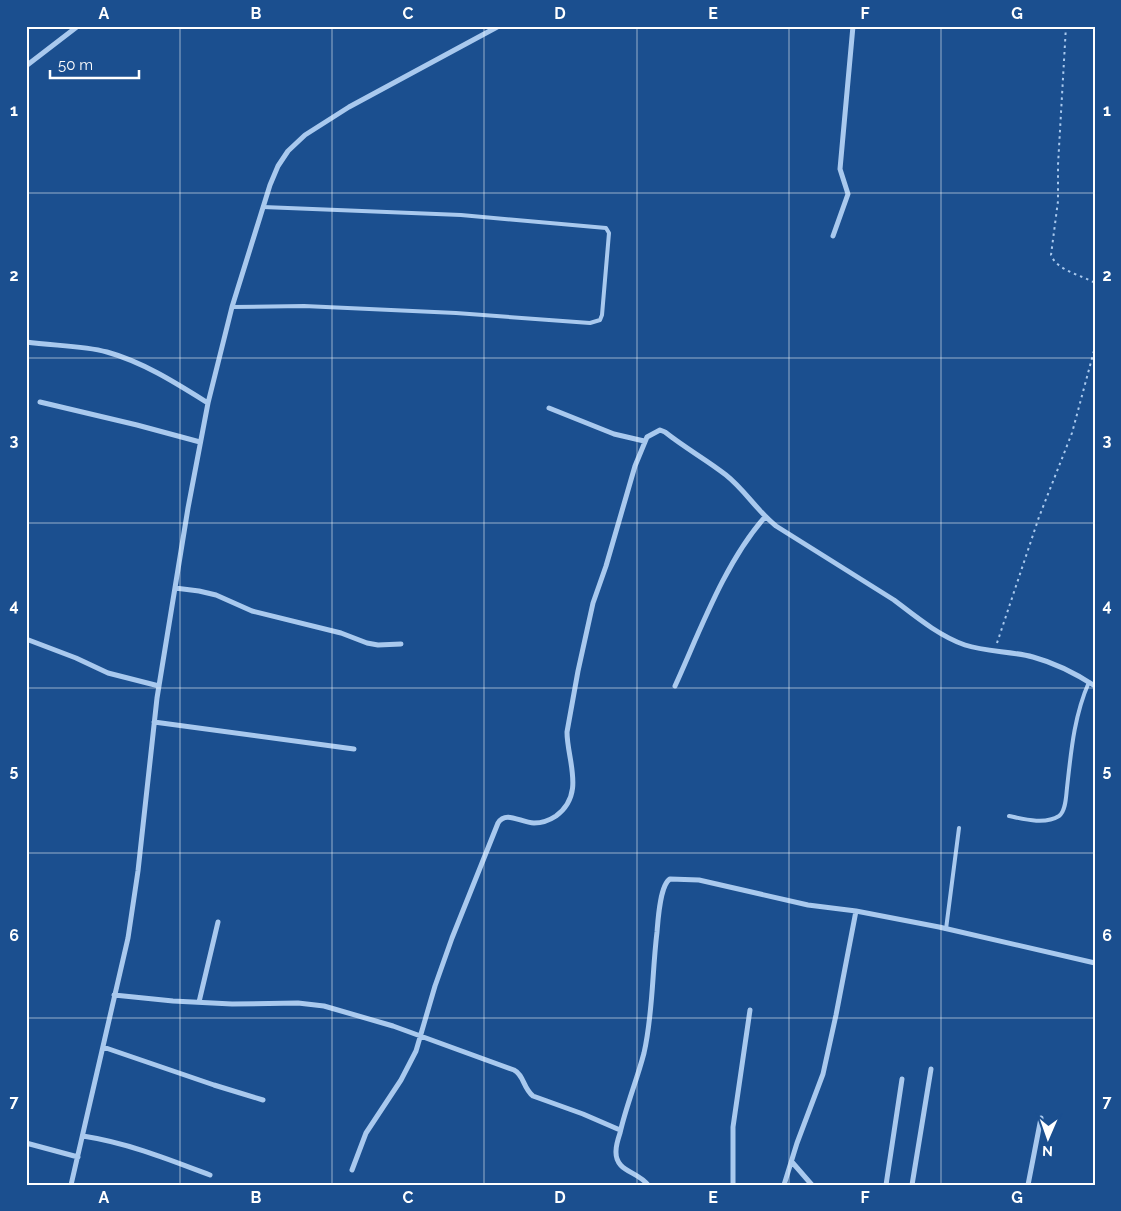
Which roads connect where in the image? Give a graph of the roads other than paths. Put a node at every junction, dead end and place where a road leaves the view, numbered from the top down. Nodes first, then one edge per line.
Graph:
1 (78, 26) edge
2 (498, 26) edge
3 (853, 26) edge
4 (26, 66) edge
5 (263, 207) junction
6 (833, 236) dead end
7 (232, 307) junction
8 (26, 342) edge
9 (40, 402) dead end
10 (208, 403) junction
11 (549, 408) dead end
12 (644, 441) junction
13 (200, 442) junction
14 (765, 517) junction
15 (176, 588) junction
16 (26, 640) edge
17 (400, 644) dead end
18 (1089, 682) junction
19 (159, 686) junction
20 (675, 686) dead end
21 (1095, 686) edge
22 (154, 722) junction
23 (354, 749) dead end
24 (1009, 816) dead end
25 (959, 828) dead end
26 (856, 912) junction
27 (218, 922) dead end
28 (946, 929) junction
29 (1095, 963) edge
30 (114, 995) junction
31 (199, 1002) junction
32 (750, 1010) dead end
33 (421, 1036) junction
34 (103, 1046) junction
35 (931, 1069) dead end
36 (902, 1079) dead end
37 (263, 1100) dead end
38 (1041, 1118) dead end
39 (620, 1130) junction
40 (83, 1136) junction
41 (26, 1143) edge
42 (78, 1158) junction
43 (792, 1162) junction
44 (352, 1170) dead end
45 (210, 1175) dead end
46 (71, 1185) edge
47 (648, 1185) edge
48 (733, 1185) edge
49 (784, 1185) edge
50 (812, 1185) edge
51 (886, 1185) edge
52 (912, 1185) edge
53 (1028, 1185) edge

1 - 4 street
2 - 5 street
3 - 6 street
5 - 7 street
5 - 7 lane
7 - 10 street
8 - 10 street
9 - 13 street
10 - 13 street
11 - 12 street
12 - 14 street
12 - 33 street
13 - 15 street
14 - 18 street
14 - 20 street
15 - 17 street
15 - 19 street
16 - 19 street
18 - 21 street
18 - 24 lane
19 - 22 street
22 - 23 street
22 - 30 street
25 - 28 lane
26 - 28 street
26 - 39 street
26 - 43 street
27 - 31 street
28 - 29 street
30 - 31 street
30 - 34 street
31 - 33 street
32 - 48 street
33 - 39 street
33 - 44 street
34 - 37 street
34 - 40 street
35 - 52 street
36 - 51 street
38 - 53 street
39 - 47 street
40 - 42 street
40 - 45 street
41 - 42 street
42 - 46 street
43 - 49 street
43 - 50 street

